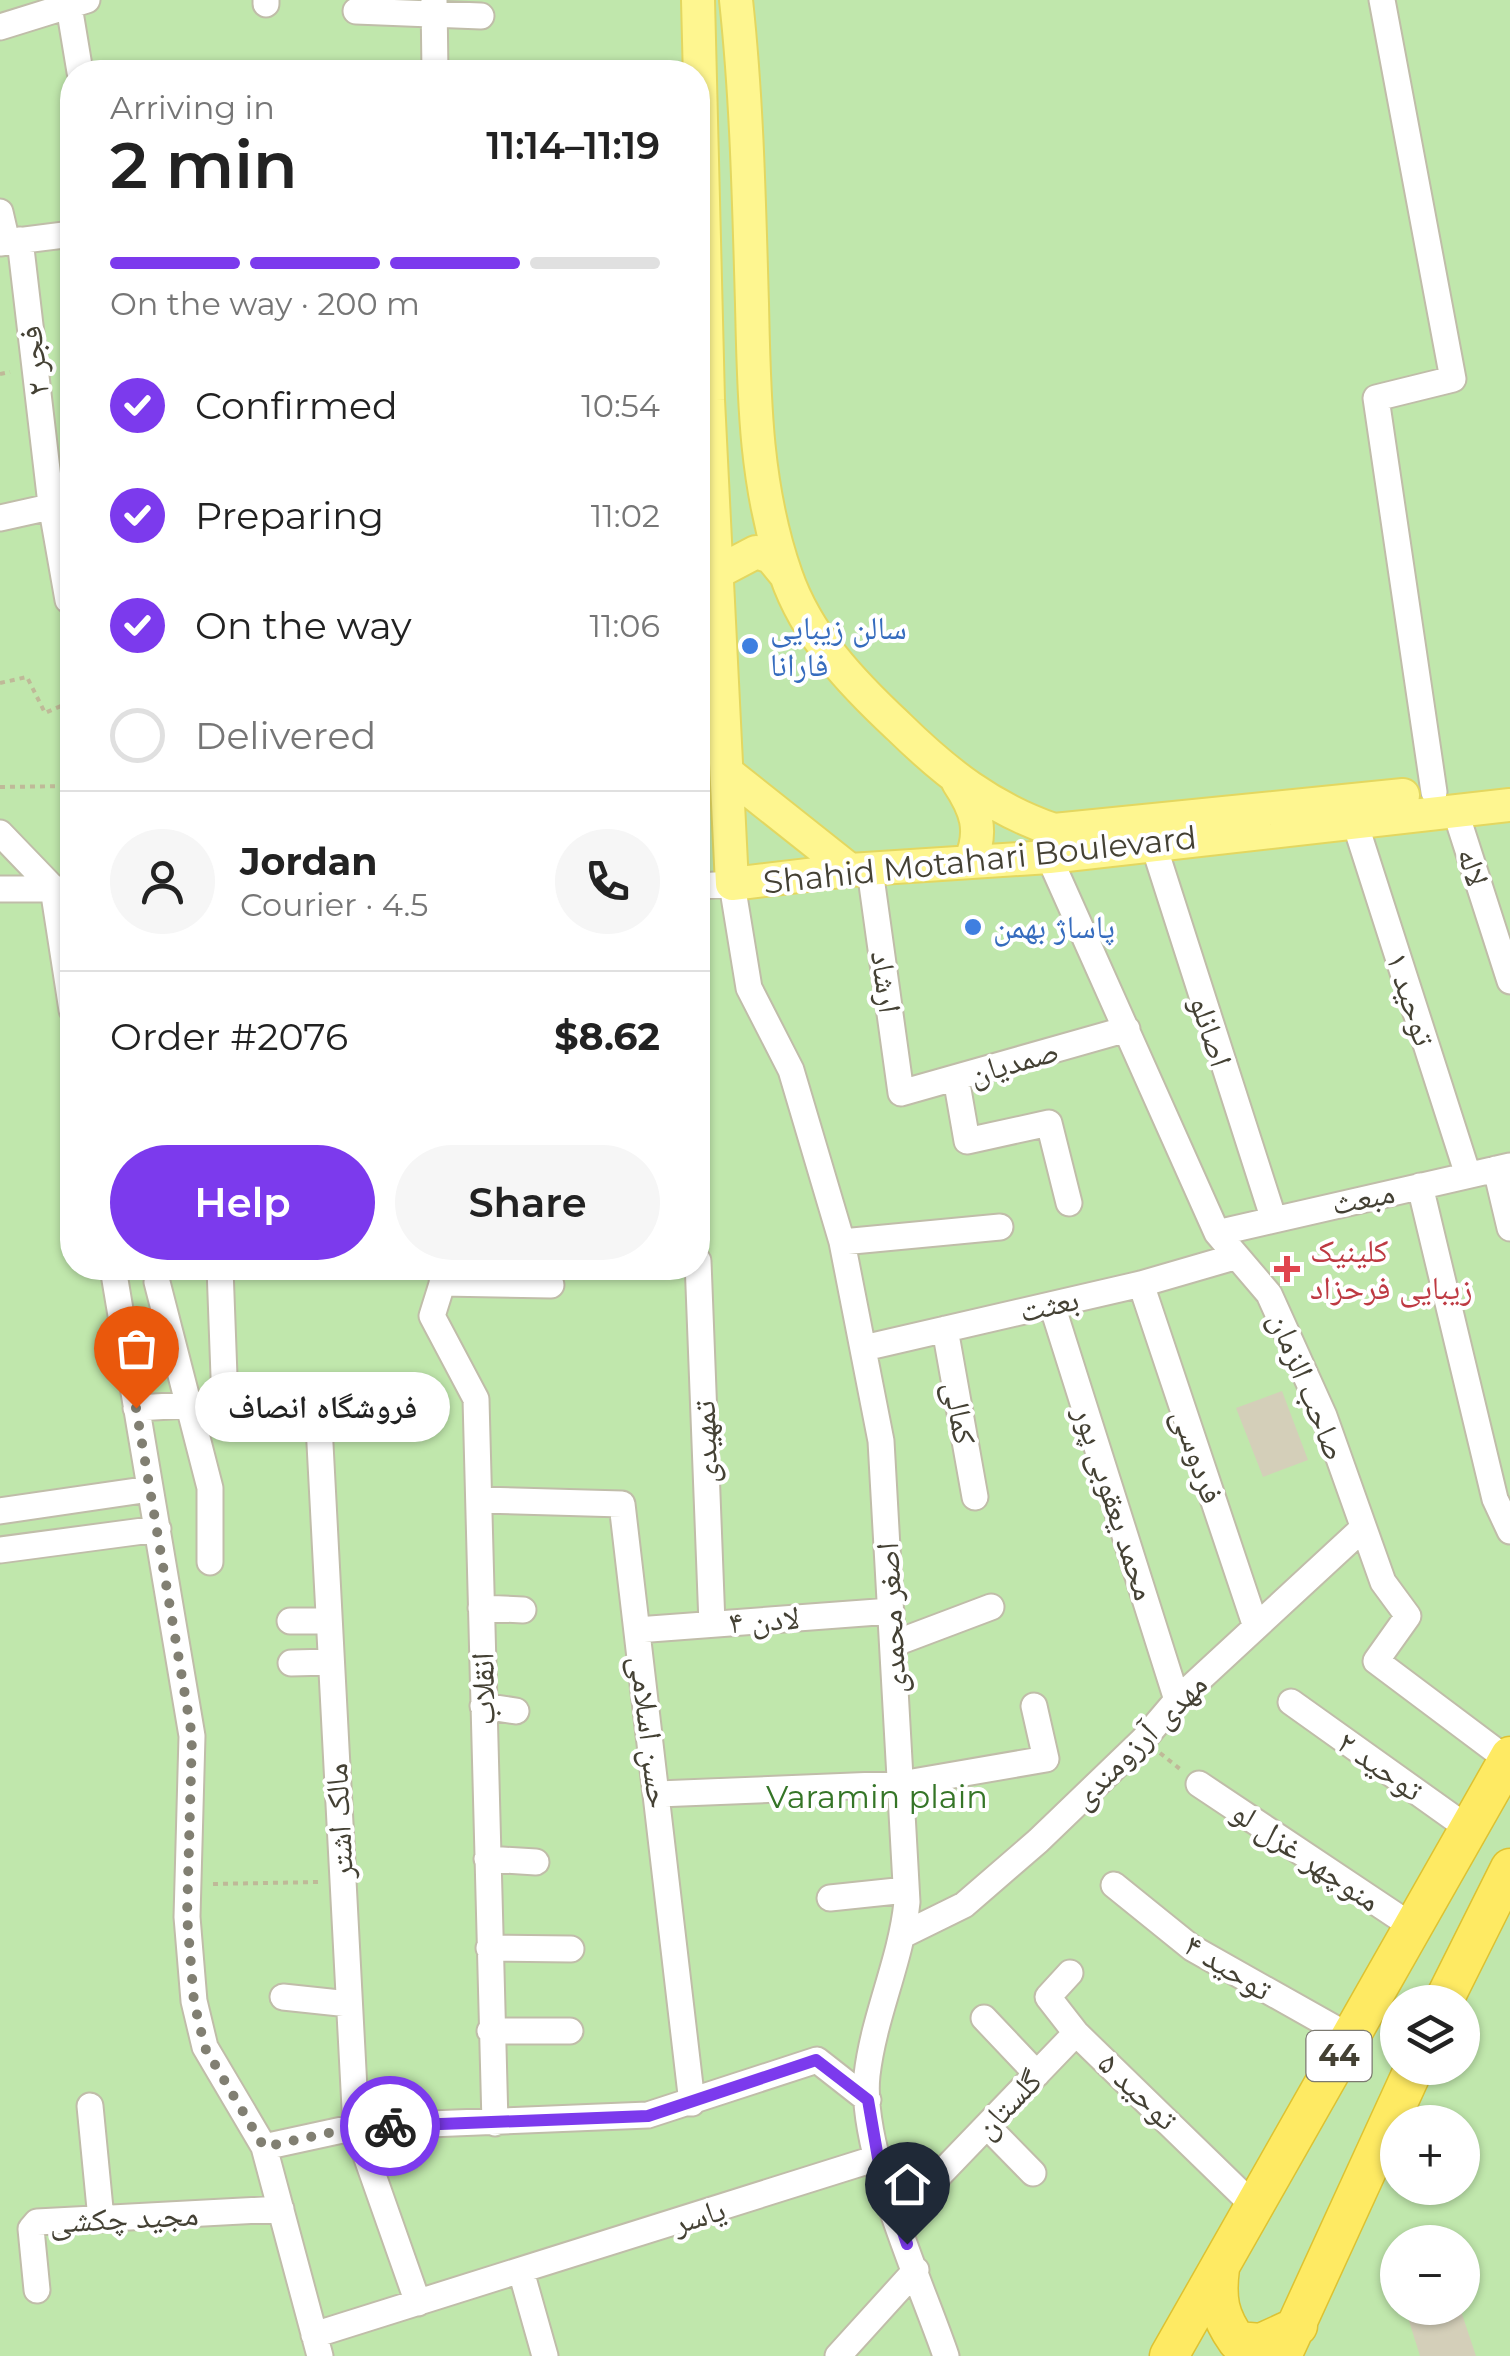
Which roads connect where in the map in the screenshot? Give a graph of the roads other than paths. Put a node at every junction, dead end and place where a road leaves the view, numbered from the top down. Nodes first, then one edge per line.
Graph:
1 (698, 0) edge
2 (736, 0) edge
3 (1382, 0) edge
4 (75, 2) edge
5 (434, 8) edge
6 (356, 11) dead end
7 (481, 16) dead end
8 (0, 27) edge
9 (79, 60) edge
10 (435, 60) edge
11 (699, 60) edge
12 (0, 212) edge
13 (60, 236) edge
14 (9, 242) edge
15 (710, 400) edge
16 (60, 493) edge
17 (60, 503) edge
18 (0, 518) edge
19 (772, 518) junction
20 (716, 519) junction
21 (718, 572) junction
22 (786, 574) junction
23 (729, 774) junction
24 (957, 781) junction
25 (1510, 783) edge
26 (1445, 801) junction
27 (1510, 804) edge
28 (1355, 823) junction
29 (0, 833) edge
30 (1153, 843) junction
31 (1049, 857) junction
32 (970, 861) junction
33 (860, 870) junction
34 (732, 884) junction
35 (60, 885) edge
36 (710, 885) edge
37 (0, 888) edge
38 (60, 888) edge
39 (1510, 981) edge
40 (1127, 1028) junction
41 (956, 1078) junction
42 (901, 1093) joint
43 (1503, 1167) edge
44 (1468, 1176) junction
45 (1420, 1186) junction
46 (1068, 1203) dead end
47 (1272, 1217) junction
48 (1000, 1227) dead end
49 (1510, 1228) edge
50 (1216, 1234) junction
51 (842, 1242) junction
52 (1234, 1257) junction
53 (116, 1280) edge
54 (220, 1280) edge
55 (443, 1280) edge
56 (503, 1280) edge
57 (699, 1280) edge
58 (157, 1282) dead end
59 (551, 1284) dead end
60 (1141, 1284) junction
61 (1052, 1305) junction
62 (945, 1330) junction
63 (864, 1348) junction
64 (225, 1403) junction
65 (186, 1405) junction
66 (136, 1408) junction
67 (150, 1489) junction
68 (975, 1497) dead end
69 (479, 1500) junction
70 (0, 1510) edge
71 (158, 1529) junction
72 (1362, 1530) junction
73 (1510, 1531) edge
74 (0, 1550) edge
75 (210, 1562) dead end
76 (991, 1607) dead end
77 (481, 1608) junction
78 (523, 1610) dead end
79 (891, 1611) junction
80 (290, 1621) dead end
81 (329, 1621) junction
82 (712, 1624) junction
83 (1256, 1628) junction
84 (638, 1630) junction
85 (893, 1644) junction
86 (290, 1662) dead end
87 (331, 1662) junction
88 (1178, 1700) junction
89 (1291, 1702) dead end
90 (483, 1706) junction
91 (1034, 1706) dead end
92 (516, 1712) dead end
93 (1509, 1758) edge
94 (901, 1784) junction
95 (1199, 1784) road end
96 (658, 1794) junction
97 (1469, 1829) junction
98 (487, 1859) junction
99 (536, 1862) dead end
100 (1510, 1868) edge
101 (1114, 1886) dead end
102 (906, 1890) junction
103 (830, 1898) dead end
104 (1413, 1927) junction
105 (904, 1935) junction
106 (489, 1948) junction
107 (571, 1949) dead end
108 (1070, 1973) dead end
109 (1452, 1985) edge
110 (283, 1998) dead end
111 (349, 2004) junction
112 (984, 2018) dead end
113 (490, 2031) junction
114 (570, 2032) dead end
115 (1076, 2034) junction
116 (1350, 2037) junction
117 (1037, 2074) junction
118 (1406, 2085) edge
119 (868, 2100) junction
120 (692, 2102) junction
121 (90, 2106) dead end
122 (496, 2124) junction
123 (987, 2126) junction
124 (356, 2127) junction
125 (264, 2147) junction
126 (878, 2158) junction
127 (1033, 2173) dead end
128 (1254, 2206) junction
129 (281, 2209) junction
130 (898, 2218) junction
131 (102, 2219) junction
132 (1220, 2268) junction
133 (916, 2270) junction
134 (520, 2271) junction
135 (37, 2290) dead end
136 (418, 2303) junction
137 (1290, 2341) edge
138 (317, 2345) edge
139 (545, 2356) edge
140 (838, 2356) edge
141 (946, 2356) edge
142 (1168, 2356) edge

1 - 11 main road, Shahid Motahari Boulevard
2 - 19 main road, Shahid Motahari Boulevard
3 - 26 street, لاله
4 - 8 street
4 - 9 street
5 - 6 street
5 - 7 street
5 - 10 street
12 - 14 street, فجر ۲
13 - 14 street
14 - 16 street, فجر ۲
15 - 20 main road, Shahid Motahari Boulevard
17 - 18 street
19 - 20 main road
19 - 22 main road, Shahid Motahari Boulevard
20 - 21 main road, Shahid Motahari Boulevard
21 - 22 main road
21 - 23 main road, Shahid Motahari Boulevard
22 - 24 main road, Shahid Motahari Boulevard
23 - 33 main road
23 - 34 main road, Shahid Motahari Boulevard
24 - 26 main road, Shahid Motahari Boulevard
24 - 32 main road
25 - 26 main road, Shahid Motahari Boulevard
26 - 27 main road, Shahid Motahari Boulevard
26 - 28 main road, Shahid Motahari Boulevard
26 - 39 street, لاله
28 - 30 main road, Shahid Motahari Boulevard
28 - 44 street, توحید ۱
29 - 35 street
30 - 31 main road, Shahid Motahari Boulevard
30 - 47 street, اصانلو
31 - 32 main road, Shahid Motahari Boulevard
31 - 40 street, صاحب الزمان
32 - 33 main road, Shahid Motahari Boulevard
33 - 34 main road, Shahid Motahari Boulevard
33 - 42 street, ارشاد
34 - 36 street
34 - 51 street, اصغر محمدی
37 - 38 street
40 - 41 street, صمدیان
40 - 50 street, صاحب الزمان
41 - 42 street, صمدیان
41 - 46 street
43 - 44 street, مبعث
43 - 49 street
44 - 45 street, مبعث
45 - 47 street, مبعث
45 - 73 street
47 - 50 street, مبعث
48 - 51 street
50 - 52 street, صاحب الزمان
51 - 63 street, اصغر محمدی
52 - 60 street, بعثت
52 - 72 street, صاحب الزمان
53 - 66 street
54 - 64 street
55 - 69 street, انقلاب
56 - 59 street
57 - 82 street, تمهیدی
58 - 65 street
60 - 61 street, بعثت
60 - 83 street, فردوسی
61 - 62 street, بعثت
61 - 88 street, محمد یعقوبی پور
62 - 63 street, بعثت
62 - 68 street, کمالی
63 - 79 street, اصغر محمدی
64 - 65 street, مالک اشتر
64 - 81 street, مالک اشتر
65 - 66 street, مالک اشتر
65 - 75 street
66 - 67 street
67 - 70 street
67 - 71 street
69 - 77 street, انقلاب
69 - 84 street, حسن اسلامی
71 - 74 street
71 - 125 street
72 - 83 street, مهدی آرزومندی
72 - 93 street, صاحب الزمان
76 - 85 street
77 - 78 street
77 - 90 street, انقلاب
79 - 82 street, لادن ۴
79 - 85 street, اصغر محمدی
80 - 81 street
81 - 87 street, مالک اشتر
82 - 84 street, لادن ۴
83 - 88 street, مهدی آرزومندی
84 - 96 street, حسن اسلامی
85 - 94 street, اصغر محمدی
86 - 87 street
87 - 111 street, مالک اشتر
88 - 105 street, مهدی آرزومندی
89 - 97 street, توحید ۲
90 - 92 street
90 - 98 street, انقلاب
91 - 94 street
93 - 97 highway, 44
94 - 96 street
94 - 102 street, اصغر محمدی
95 - 104 street, منوچهر غزل لو
96 - 120 street, حسن اسلامی
97 - 104 highway, 44
98 - 99 street
98 - 106 street, انقلاب
100 - 109 highway
101 - 116 street, توحید ۴
102 - 103 street
102 - 105 street, اصغر محمدی
104 - 116 highway, 44
105 - 119 street, اصغر محمدی
106 - 107 street
106 - 113 street, انقلاب
108 - 115 street, توحید ۵
110 - 111 street
111 - 124 street, مالک اشتر
112 - 117 street
113 - 114 street
113 - 122 street, انقلاب
115 - 117 street, گلستان
115 - 128 street, توحید ۵
116 - 128 highway, 44
117 - 123 street, گلستان
118 - 137 highway, 44
119 - 120 street
119 - 126 street, اصغر محمدی
120 - 122 street
121 - 131 street
122 - 124 street
123 - 127 street
123 - 130 street, گلستان
124 - 125 street
124 - 136 street, مالک اشتر
125 - 129 street
126 - 130 street, اصغر محمدی
126 - 134 street, یاسر
128 - 132 highway, 44
129 - 131 street, مجید چکشی
129 - 138 street
130 - 133 street, اصغر محمدی
131 - 135 street, مجید چکشی
132 - 137 highway
132 - 142 highway, 44
133 - 140 street
133 - 141 street, اصغر محمدی
134 - 136 street, یاسر
134 - 139 street
136 - 138 street, یاسر

